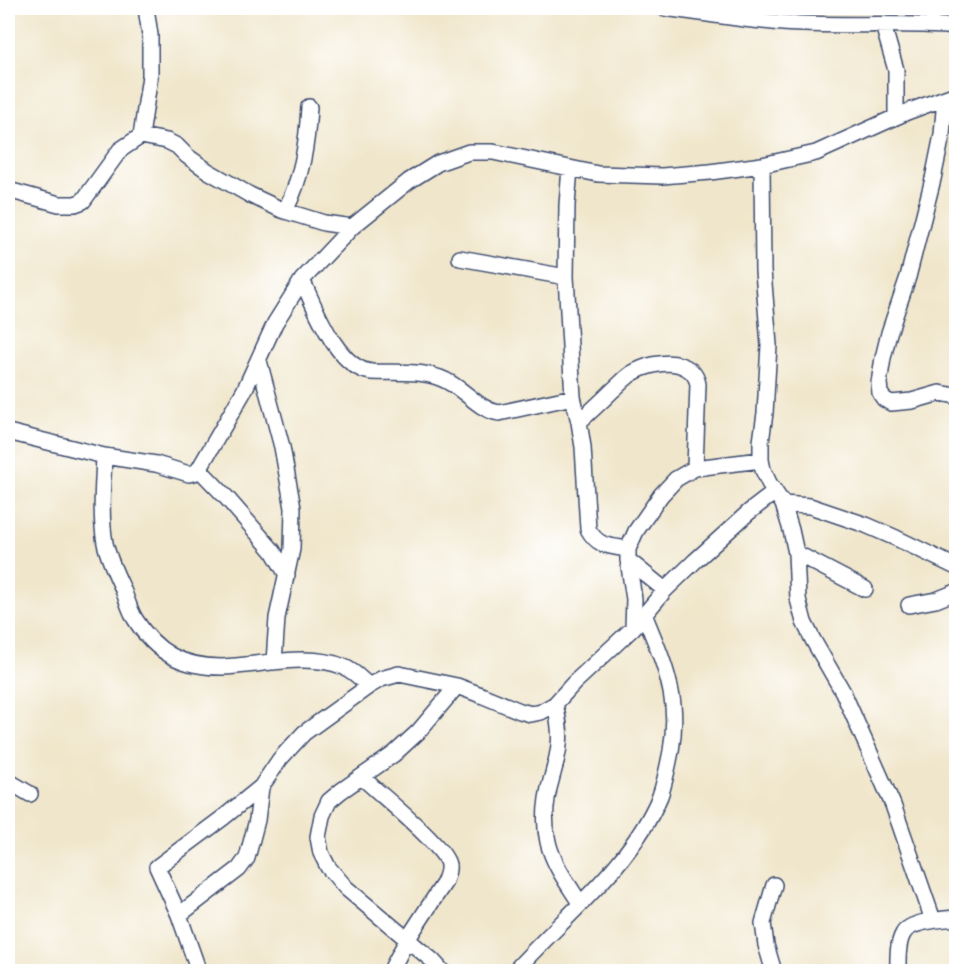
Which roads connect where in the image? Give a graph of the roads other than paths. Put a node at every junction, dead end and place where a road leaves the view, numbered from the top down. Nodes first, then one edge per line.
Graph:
1 (146, 8) edge
2 (664, 8) edge
3 (884, 25) junction
4 (957, 27) edge
5 (951, 96) edge
6 (309, 107) dead end
7 (896, 117) junction
8 (141, 136) junction
9 (762, 165) junction
10 (570, 168) junction
11 (8, 190) edge
12 (285, 211) junction
13 (352, 227) junction
14 (460, 258) dead end
15 (566, 277) junction
16 (302, 280) junction
17 (259, 361) junction
18 (957, 396) edge
19 (573, 397) junction
20 (579, 422) junction
21 (8, 432) edge
22 (104, 456) junction
23 (761, 460) junction
24 (695, 468) junction
25 (199, 469) junction
26 (779, 498) junction
27 (796, 553) junction
28 (628, 554) junction
29 (957, 567) edge
30 (287, 575) junction
31 (865, 589) dead end
32 (665, 590) junction
33 (957, 592) edge
34 (909, 605) dead end
35 (644, 614) junction
36 (633, 628) junction
37 (274, 662) junction
38 (369, 686) junction
39 (457, 686) junction
40 (555, 704) junction
41 (362, 777) junction
42 (8, 781) edge
43 (261, 787) junction
44 (30, 794) dead end
45 (774, 885) dead end
46 (580, 903) junction
47 (180, 915) junction
48 (957, 918) edge
49 (933, 920) junction
50 (407, 940) junction
51 (199, 972) edge
52 (390, 972) edge
53 (443, 972) edge
54 (514, 972) edge
55 (774, 972) edge
56 (898, 972) edge

1 - 8 street
2 - 3 street
3 - 4 street
3 - 7 street
5 - 7 street
5 - 18 street
6 - 12 street
7 - 9 street
8 - 11 street
8 - 12 street
9 - 10 street
9 - 23 street
10 - 13 street
10 - 15 street
12 - 13 street
13 - 16 street
14 - 15 street
15 - 19 street
16 - 17 street
16 - 19 street
17 - 25 street
17 - 30 street
19 - 20 street
20 - 24 street
20 - 28 street
21 - 22 street
22 - 25 street
22 - 37 street
23 - 24 street
23 - 26 street
24 - 28 street
25 - 30 street
26 - 27 street
26 - 29 street
26 - 32 street
27 - 31 street
27 - 49 street
28 - 32 street
28 - 36 street
30 - 37 street
32 - 35 street
33 - 34 street
35 - 36 street
35 - 46 street
36 - 40 street
37 - 38 street
38 - 39 street
38 - 43 street
39 - 40 street
39 - 41 street
40 - 46 street
41 - 50 street
41 - 50 street
42 - 44 street
43 - 47 street
43 - 47 street
45 - 55 street
46 - 54 street
47 - 51 street
48 - 49 street
49 - 56 street
50 - 52 street
50 - 53 street

